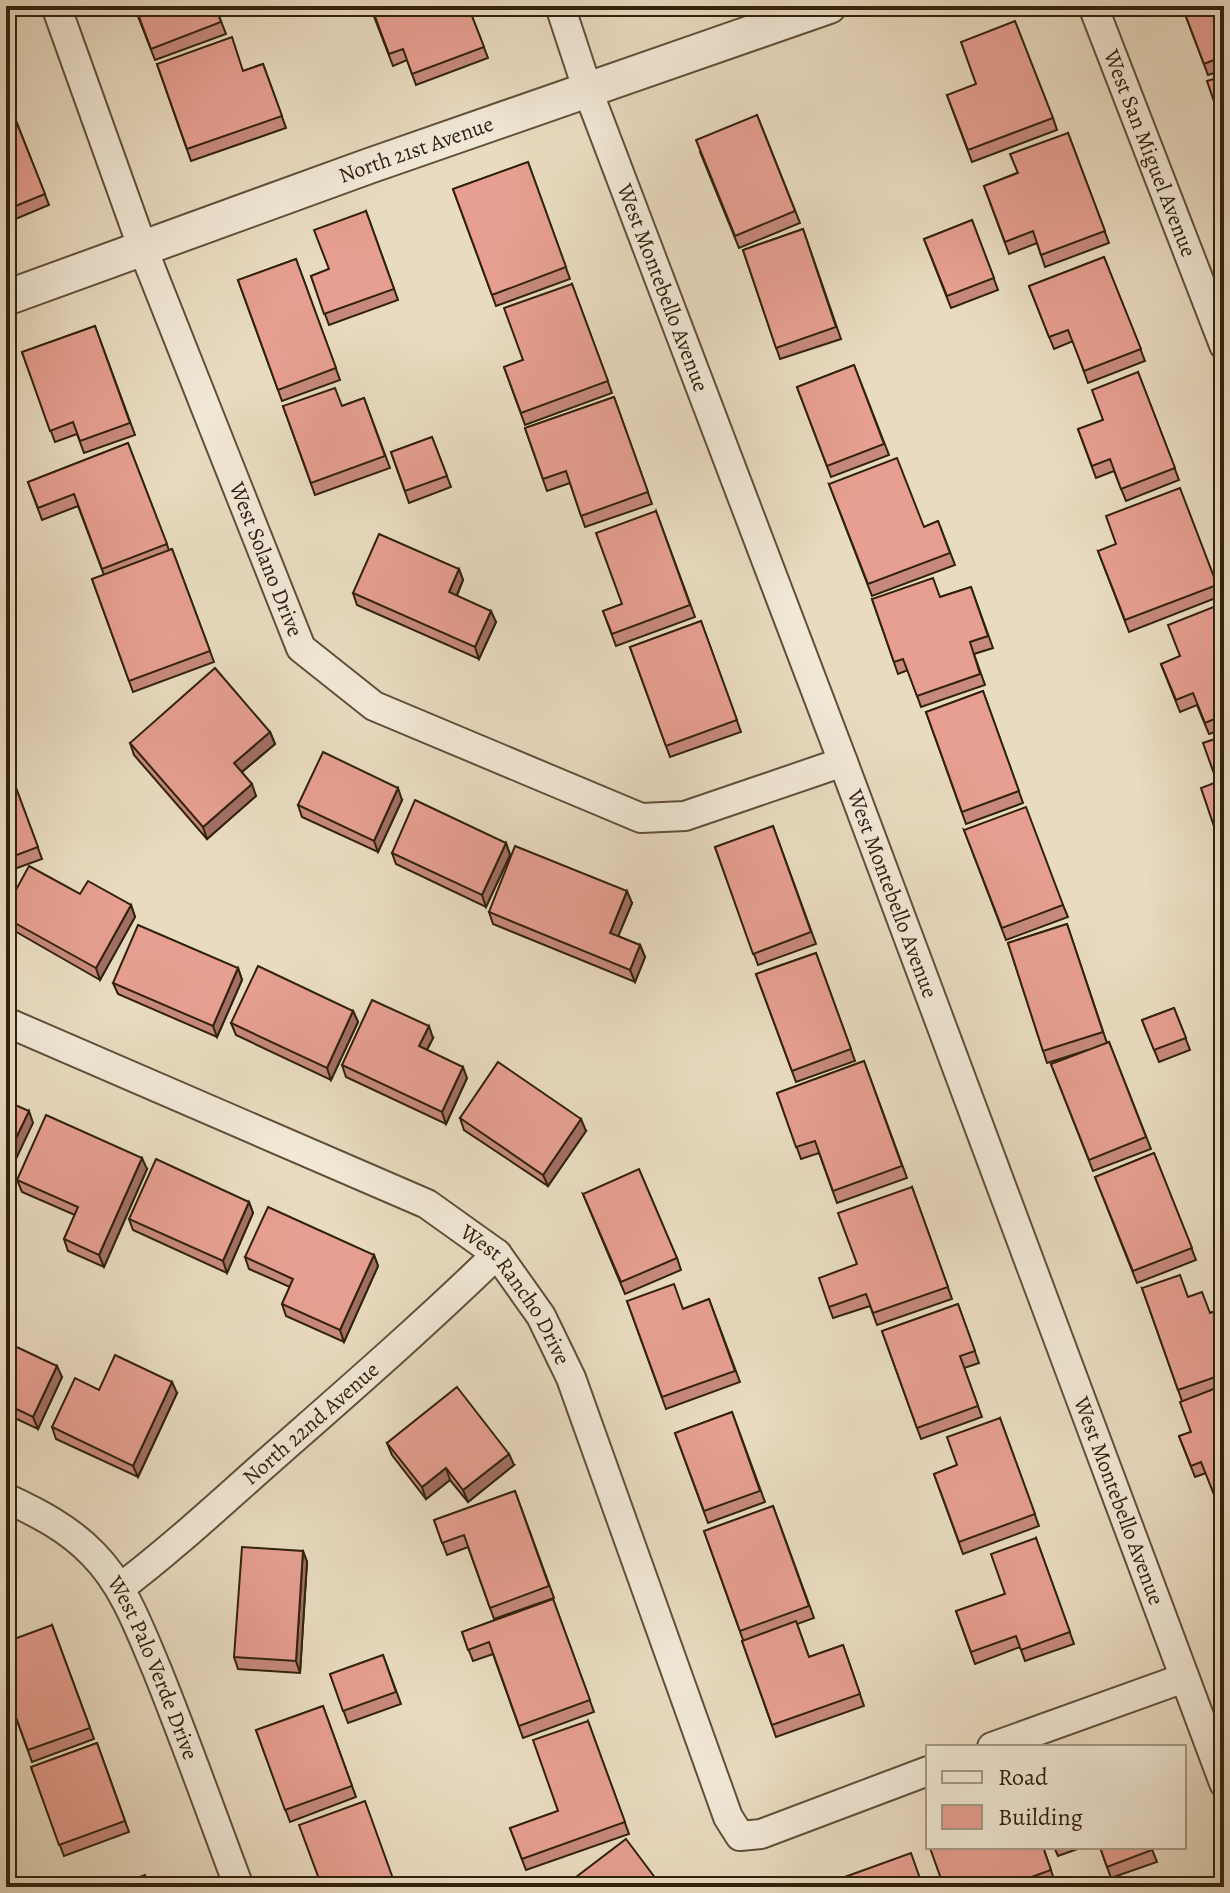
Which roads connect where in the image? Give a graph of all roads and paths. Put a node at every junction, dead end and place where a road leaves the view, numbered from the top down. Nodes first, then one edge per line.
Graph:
1 (56, 6) edge
2 (560, 6) edge
3 (829, 6) edge
4 (1093, 6) edge
5 (588, 91) junction
6 (143, 249) junction
7 (6, 298) edge
8 (1224, 345) edge
9 (843, 762) junction
10 (6, 1022) edge
11 (497, 1254) junction
12 (6, 1498) edge
13 (120, 1588) junction
14 (1184, 1678) junction
15 (998, 1745) edge
16 (926, 1772) edge
17 (1224, 1783) edge
18 (239, 1887) edge

1 - 6 street, West Solano Drive
2 - 5 street, West Montebello Avenue
3 - 5 street, North 21st Avenue
4 - 8 street, West San Miguel Avenue
5 - 6 street, North 21st Avenue
5 - 9 street, West Montebello Avenue
6 - 7 street, North 21st Avenue
6 - 9 street, West Solano Drive
9 - 14 street, West Montebello Avenue
10 - 11 street, West Rancho Drive
11 - 13 street, North 22nd Avenue
11 - 16 street, West Rancho Drive
12 - 13 street, West Palo Verde Drive
13 - 18 street, West Palo Verde Drive
14 - 15 street
14 - 17 street, West Montebello Avenue

